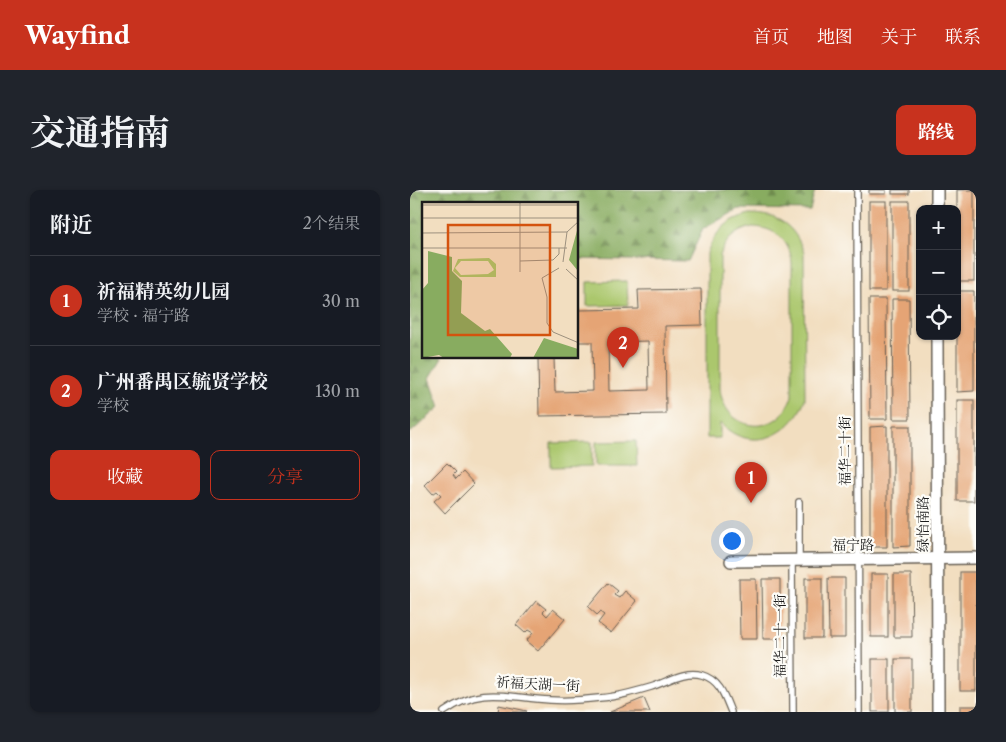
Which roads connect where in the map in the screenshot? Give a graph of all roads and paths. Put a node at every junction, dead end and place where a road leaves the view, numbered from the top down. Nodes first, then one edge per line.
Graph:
1 (857, 190) edge
2 (937, 190) edge
3 (937, 205) edge
4 (937, 340) edge
5 (799, 502) dead end
6 (938, 558) junction
7 (976, 558) edge
8 (731, 560) dead end
9 (796, 560) junction
10 (858, 560) junction
11 (444, 712) edge
12 (731, 712) edge
13 (793, 712) edge
14 (859, 712) edge
15 (938, 712) edge

1 - 10 lane, 福华二十街
2 - 3 street
4 - 6 street, 绿怡南路
5 - 9 lane, 福华二十一街
6 - 7 street, 福宁路
6 - 10 street, 福宁路
6 - 15 street, 绿怡南路
8 - 9 street, 福宁路
9 - 10 street, 福宁路
9 - 13 lane, 福华二十一街
10 - 14 lane, 福华二十街
11 - 12 lane, 祈福天湖一街

